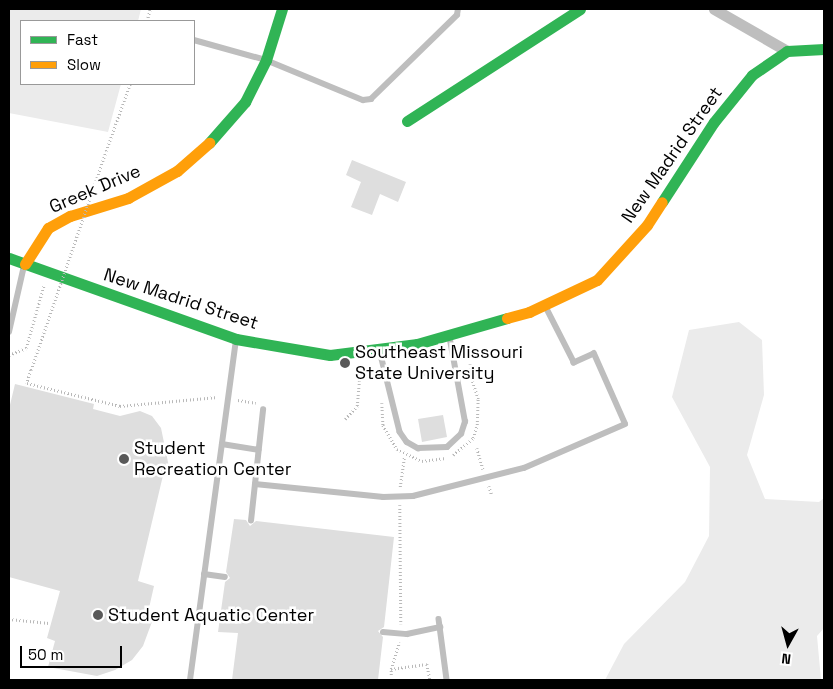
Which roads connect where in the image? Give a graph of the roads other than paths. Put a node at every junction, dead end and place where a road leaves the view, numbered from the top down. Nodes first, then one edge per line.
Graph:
1 (282, 9) edge
2 (458, 9) edge
3 (580, 9) edge
4 (714, 9) edge
5 (195, 40) edge
6 (821, 46) edge
7 (787, 51) junction
8 (266, 60) junction
9 (407, 121) dead end
10 (9, 258) edge
11 (25, 264) junction
12 (9, 299) edge
13 (16, 301) junction
14 (544, 305) junction
15 (9, 332) edge
16 (449, 335) junction
17 (236, 339) junction
18 (380, 349) junction
19 (264, 410) road end
20 (222, 444) junction
21 (259, 450) junction
22 (255, 484) junction
23 (251, 521) dead end
24 (204, 574) junction
25 (225, 577) dead end
26 (439, 619) dead end
27 (440, 627) junction
28 (384, 632) dead end
29 (190, 680) edge
30 (447, 680) edge

1 - 8 street, Greek Drive
2 - 8 lane
3 - 9 street
4 - 7 street
5 - 8 lane
6 - 7 street, New Madrid Street
7 - 14 street, New Madrid Street
8 - 11 street, Greek Drive
10 - 11 street, New Madrid Street
11 - 13 lane
11 - 17 street, New Madrid Street
12 - 13 lane
13 - 15 lane
14 - 16 street, New Madrid Street
14 - 22 lane
16 - 18 street, New Madrid Street
16 - 18 lane
17 - 18 street, New Madrid Street
17 - 20 lane
19 - 21 lane
20 - 21 lane
20 - 24 lane
21 - 22 lane
22 - 23 lane
24 - 25 lane
24 - 29 lane
26 - 27 lane
27 - 28 lane
27 - 30 lane

